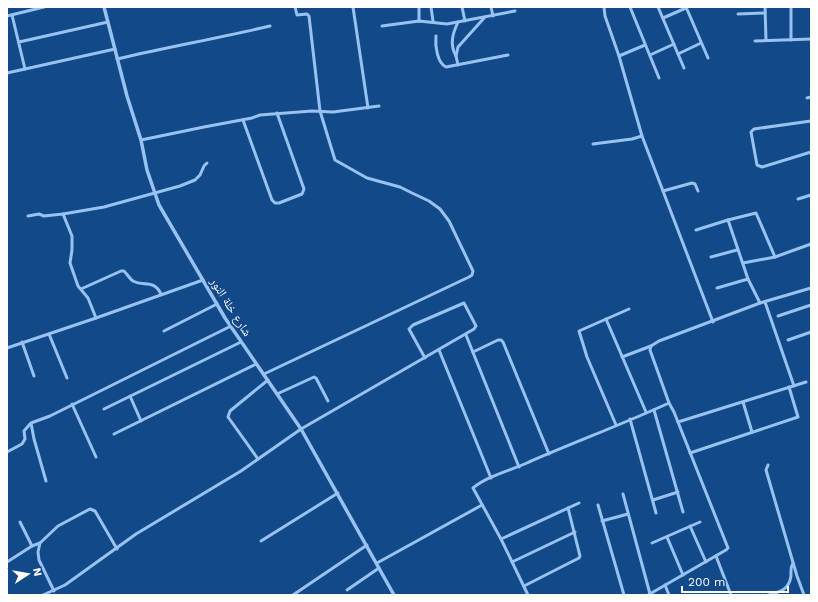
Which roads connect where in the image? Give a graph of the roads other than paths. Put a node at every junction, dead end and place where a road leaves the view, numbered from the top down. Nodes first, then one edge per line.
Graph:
1 (44, 7) edge
2 (104, 7) edge
3 (294, 7) edge
4 (353, 7) edge
5 (419, 7) edge
6 (431, 7) edge
7 (462, 7) edge
8 (491, 7) edge
9 (604, 7) edge
10 (630, 7) edge
11 (658, 7) edge
12 (686, 7) edge
13 (765, 7) edge
14 (791, 7) edge
15 (515, 11) dead end
16 (765, 13) junction
17 (738, 14) dead end
18 (12, 15) junction
19 (7, 16) edge
20 (492, 16) junction
21 (485, 17) junction
22 (663, 18) junction
23 (419, 21) junction
24 (433, 21) junction
25 (465, 21) junction
26 (108, 22) junction
27 (458, 22) junction
28 (270, 26) dead end
29 (382, 26) dead end
30 (436, 36) dead end
31 (811, 39) edge
32 (766, 40) junction
33 (791, 40) junction
34 (755, 41) dead end
35 (19, 42) junction
36 (701, 43) junction
37 (674, 44) junction
38 (645, 45) junction
39 (115, 49) junction
40 (678, 54) junction
41 (650, 55) junction
42 (456, 56) junction
43 (508, 56) dead end
44 (619, 56) junction
45 (708, 58) dead end
46 (117, 60) junction
47 (458, 65) junction
48 (684, 68) dead end
49 (25, 69) junction
50 (7, 73) edge
51 (659, 78) dead end
52 (378, 106) dead end
53 (368, 108) junction
54 (320, 111) junction
55 (277, 114) junction
56 (243, 120) junction
57 (811, 121) edge
58 (642, 136) junction
59 (141, 140) junction
60 (593, 144) dead end
61 (811, 152) edge
62 (207, 163) dead end
63 (698, 191) dead end
64 (663, 192) junction
65 (154, 193) junction
66 (811, 195) edge
67 (798, 199) dead end
68 (63, 214) junction
69 (28, 216) dead end
70 (728, 220) junction
71 (696, 230) dead end
72 (811, 244) edge
73 (737, 250) junction
74 (710, 257) dead end
75 (775, 257) junction
76 (743, 264) junction
77 (748, 279) junction
78 (203, 280) junction
79 (717, 288) dead end
80 (811, 288) edge
81 (81, 289) junction
82 (161, 294) junction
83 (765, 302) junction
84 (760, 303) junction
85 (217, 304) junction
86 (811, 306) edge
87 (629, 310) dead end
88 (778, 316) dead end
89 (96, 318) junction
90 (606, 319) junction
91 (712, 322) junction
92 (231, 326) junction
93 (164, 331) dead end
94 (811, 332) edge
95 (49, 334) junction
96 (466, 335) junction
97 (788, 340) dead end
98 (22, 342) junction
99 (241, 342) junction
100 (651, 346) junction
101 (7, 348) edge
102 (439, 350) junction
103 (473, 352) junction
104 (425, 358) junction
105 (622, 358) junction
106 (256, 364) junction
107 (264, 374) junction
108 (34, 376) dead end
109 (67, 378) dead end
110 (268, 380) junction
111 (806, 382) dead end
112 (794, 386) junction
113 (789, 387) junction
114 (277, 394) junction
115 (130, 396) junction
116 (328, 400) dead end
117 (743, 402) junction
118 (669, 403) junction
119 (72, 404) junction
120 (104, 409) dead end
121 (654, 410) junction
122 (646, 412) junction
123 (630, 419) junction
124 (142, 421) junction
125 (678, 422) junction
126 (30, 424) junction
127 (616, 425) junction
128 (301, 429) junction
129 (752, 432) junction
130 (114, 434) dead end
131 (7, 452) edge
132 (690, 453) junction
133 (549, 454) junction
134 (96, 457) dead end
135 (258, 459) junction
136 (768, 465) dead end
137 (519, 466) junction
138 (491, 478) junction
139 (46, 481) dead end
140 (678, 492) junction
141 (338, 493) junction
142 (623, 494) dead end
143 (653, 500) junction
144 (578, 503) dead end
145 (482, 505) junction
146 (598, 505) dead end
147 (568, 508) junction
148 (683, 512) dead end
149 (656, 513) dead end
150 (628, 514) junction
151 (602, 521) junction
152 (20, 522) dead end
153 (700, 522) dead end
154 (690, 526) junction
155 (575, 532) junction
156 (667, 537) junction
157 (500, 538) junction
158 (261, 541) dead end
159 (40, 542) junction
160 (652, 543) dead end
161 (367, 545) junction
162 (32, 546) junction
163 (116, 549) junction
164 (716, 556) junction
165 (7, 562) edge
166 (512, 562) junction
167 (706, 562) junction
168 (377, 563) junction
169 (793, 563) junction
170 (379, 568) junction
171 (683, 575) junction
172 (665, 585) junction
173 (524, 586) junction
174 (347, 590) dead end
175 (54, 591) junction
176 (649, 594) edge
177 (43, 595) edge
178 (293, 595) edge
179 (394, 595) edge
180 (528, 595) edge
181 (624, 595) edge
182 (669, 595) edge
183 (731, 595) edge
184 (768, 595) edge
185 (804, 595) edge

1 - 18 street
2 - 26 street, شارع خلة النور
3 - 54 street
4 - 53 street
5 - 23 street
6 - 24 street
7 - 25 street
8 - 20 street
9 - 44 street
10 - 38 street
11 - 22 street
12 - 22 street
12 - 36 street
13 - 16 street
14 - 33 street
15 - 20 street
16 - 17 street
16 - 32 street
18 - 19 street
18 - 35 street
20 - 21 street
21 - 25 street
21 - 42 street
22 - 37 street
23 - 24 street
23 - 29 street
24 - 27 street
25 - 27 street
26 - 35 street
26 - 39 street, شارع خلة النور
27 - 42 street
28 - 46 street
30 - 47 street
31 - 33 street
32 - 33 street
32 - 34 street
35 - 49 street
36 - 40 street
36 - 45 street
37 - 40 street
37 - 41 street
38 - 41 street
38 - 44 street
39 - 46 street, شارع خلة النور
39 - 49 street
40 - 48 street
41 - 51 street
42 - 47 street
43 - 47 street
44 - 58 street
46 - 59 street, شارع خلة النور
49 - 50 street
52 - 53 street
53 - 54 street
54 - 55 street
54 - 107 street
55 - 56 street
55 - 56 street
56 - 59 street
57 - 61 street
58 - 60 street
58 - 64 street
59 - 65 street, شارع خلة النور
62 - 65 street
63 - 64 street
64 - 91 street
65 - 68 street
65 - 78 street, شارع خلة النور
66 - 67 street
68 - 69 street
68 - 81 street
70 - 71 street
70 - 73 street
70 - 75 street
72 - 75 street
73 - 74 street
73 - 76 street
75 - 76 street
76 - 77 street
77 - 79 street
77 - 84 street
78 - 82 street
78 - 85 street, شارع خلة النور
80 - 83 street
81 - 82 street
81 - 89 street
82 - 89 street
83 - 84 street
83 - 112 street
84 - 91 street
85 - 92 street, شارع خلة النور
85 - 93 street
86 - 88 street
87 - 90 street
89 - 95 street
90 - 105 street
90 - 127 street
91 - 100 street
92 - 99 street, شارع خلة النور
92 - 119 street
94 - 97 street
95 - 98 street
95 - 109 street
96 - 102 street
96 - 103 street
96 - 104 street
98 - 101 street
98 - 108 street
99 - 106 street, شارع خلة النور
99 - 115 street
100 - 105 street
100 - 118 street
102 - 104 street
102 - 138 street
103 - 133 street
103 - 137 street
104 - 128 street
105 - 122 street
106 - 107 street, شارع خلة النور
106 - 124 street
107 - 110 street, شارع خلة النور
110 - 114 street, شارع خلة النور
110 - 135 street
111 - 112 street
112 - 113 street
113 - 117 street
113 - 129 street
114 - 116 street
114 - 128 street, شارع خلة النور
115 - 120 street
115 - 124 street
117 - 125 street
117 - 129 street
118 - 121 street
118 - 125 street
119 - 126 street
119 - 134 street
121 - 122 street
121 - 140 street
122 - 123 street
123 - 127 street
123 - 143 street
124 - 130 street
125 - 132 street
126 - 131 street
126 - 139 street
127 - 133 street
128 - 135 street
128 - 141 street, شارع خلة النور
129 - 132 street
132 - 164 street
133 - 137 street
135 - 163 street
136 - 169 street
137 - 138 street
138 - 145 street
140 - 143 street
140 - 148 street
141 - 158 street
141 - 161 street, شارع خلة النور
142 - 150 street
143 - 149 street
144 - 147 street
145 - 157 street
145 - 168 street
146 - 151 street
147 - 155 street
147 - 157 street
150 - 151 street
150 - 176 street
151 - 181 street
152 - 162 street
153 - 154 street
154 - 156 street
154 - 167 street
155 - 166 street
155 - 173 street
156 - 160 street
156 - 171 street
157 - 166 street
159 - 162 street
159 - 163 street
159 - 175 street
161 - 168 street, شارع خلة النور
161 - 178 street
162 - 165 street
163 - 175 street
164 - 167 street
164 - 183 street
166 - 173 street
167 - 171 street
168 - 170 street, شارع خلة النور
169 - 184 street
169 - 185 street
170 - 174 street
170 - 179 street, شارع خلة النور
171 - 172 street
172 - 176 street
172 - 182 street
173 - 180 street
175 - 177 street

